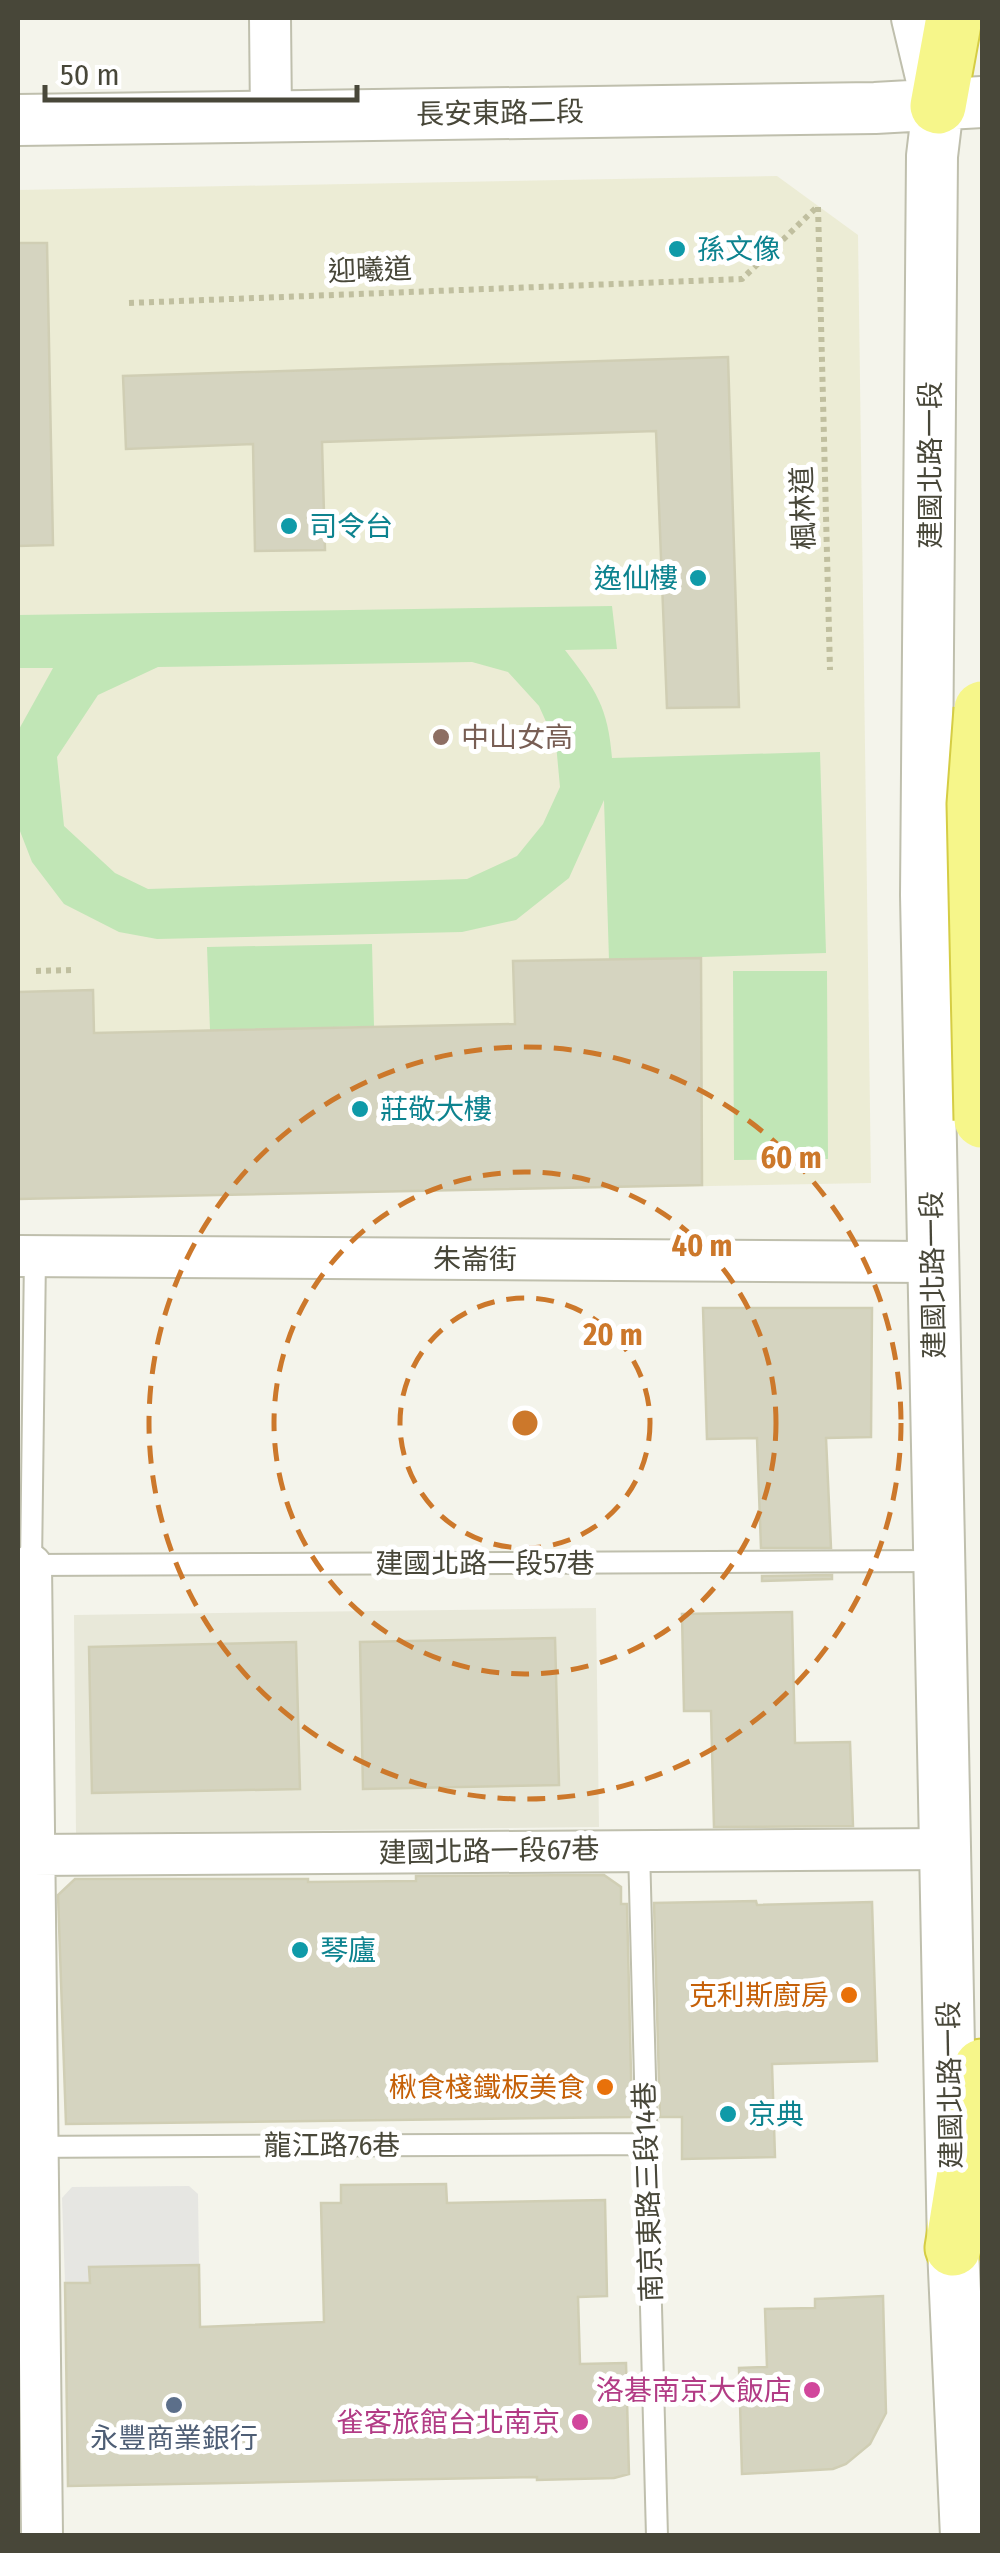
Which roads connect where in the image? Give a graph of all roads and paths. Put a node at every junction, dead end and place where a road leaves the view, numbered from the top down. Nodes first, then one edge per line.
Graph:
1 (270, 18) edge
2 (917, 18) edge
3 (938, 18) edge
4 (954, 18) edge
5 (18, 85) edge
6 (946, 85) edge
7 (271, 99) junction
8 (18, 120) edge
9 (129, 302) dead end
10 (820, 344) joint
11 (830, 670) dead end
12 (982, 709) edge
13 (954, 894) edge
14 (74, 970) dead end
15 (36, 971) dead end
16 (982, 1120) edge
17 (26, 1256) edge
18 (932, 1262) junction
19 (940, 1561) junction
20 (31, 1564) junction
21 (639, 1849) junction
22 (946, 1849) junction
23 (32, 1855) junction
24 (982, 2068) edge
25 (646, 2144) junction
26 (26, 2147) edge
27 (953, 2248) junction
28 (42, 2536) edge
29 (657, 2536) edge
30 (966, 2536) edge

1 - 7 street
2 - 6 street, 建國北路一段
3 - 6 lane
4 - 6 highway
5 - 7 street, 長安東路二段
6 - 7 street, 長安東路二段
6 - 13 street, 建國北路一段
7 - 8 street, 長安東路二段
9 - 10 path, 迎曦道
10 - 11 path, 楓林道
12 - 16 highway, bridge
13 - 18 street, 建國北路一段
14 - 15 path
17 - 18 street, 朱崙街
17 - 20 lane
18 - 19 street, 建國北路一段
19 - 20 lane, 建國北路一段57巷
19 - 22 street, 建國北路一段
20 - 23 street
21 - 22 street, 建國北路一段67巷
21 - 23 street, 建國北路一段67巷
21 - 25 lane, 南京東路三段14巷
22 - 27 street, 建國北路一段
23 - 26 street
24 - 27 highway
25 - 26 lane, 龍江路76巷
25 - 29 lane, 南京東路三段14巷
26 - 28 street
27 - 30 street, 建國北路一段

